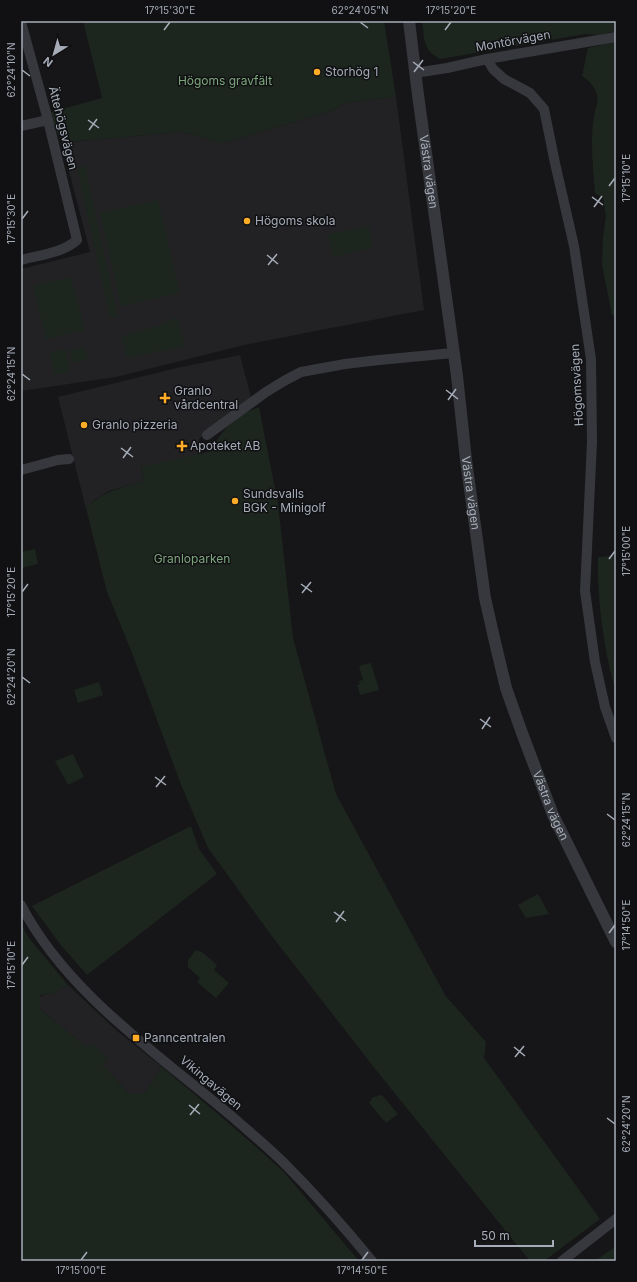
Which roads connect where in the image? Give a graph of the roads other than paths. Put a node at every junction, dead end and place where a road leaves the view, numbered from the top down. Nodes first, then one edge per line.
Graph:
1 (409, 21) edge
2 (21, 22) edge
3 (616, 37) edge
4 (487, 58) junction
5 (416, 72) junction
6 (48, 120) junction
7 (21, 126) edge
8 (21, 260) edge
9 (453, 353) junction
10 (207, 435) dead end
11 (69, 459) dead end
12 (21, 470) edge
13 (616, 738) edge
14 (21, 905) edge
15 (616, 942) edge
16 (616, 1219) edge
17 (372, 1261) edge
18 (562, 1261) edge

1 - 5 street, Västra vägen
2 - 6 street, Ättehögsvägen
3 - 4 street, Montörvägen
4 - 5 street, Montörvägen
4 - 13 street, Högomsvägen
5 - 9 street, Västra vägen
6 - 7 street
6 - 8 street, Ättehögsvägen
9 - 10 street
9 - 15 street, Västra vägen
11 - 12 street
14 - 17 street, Vikingavägen
16 - 18 street

